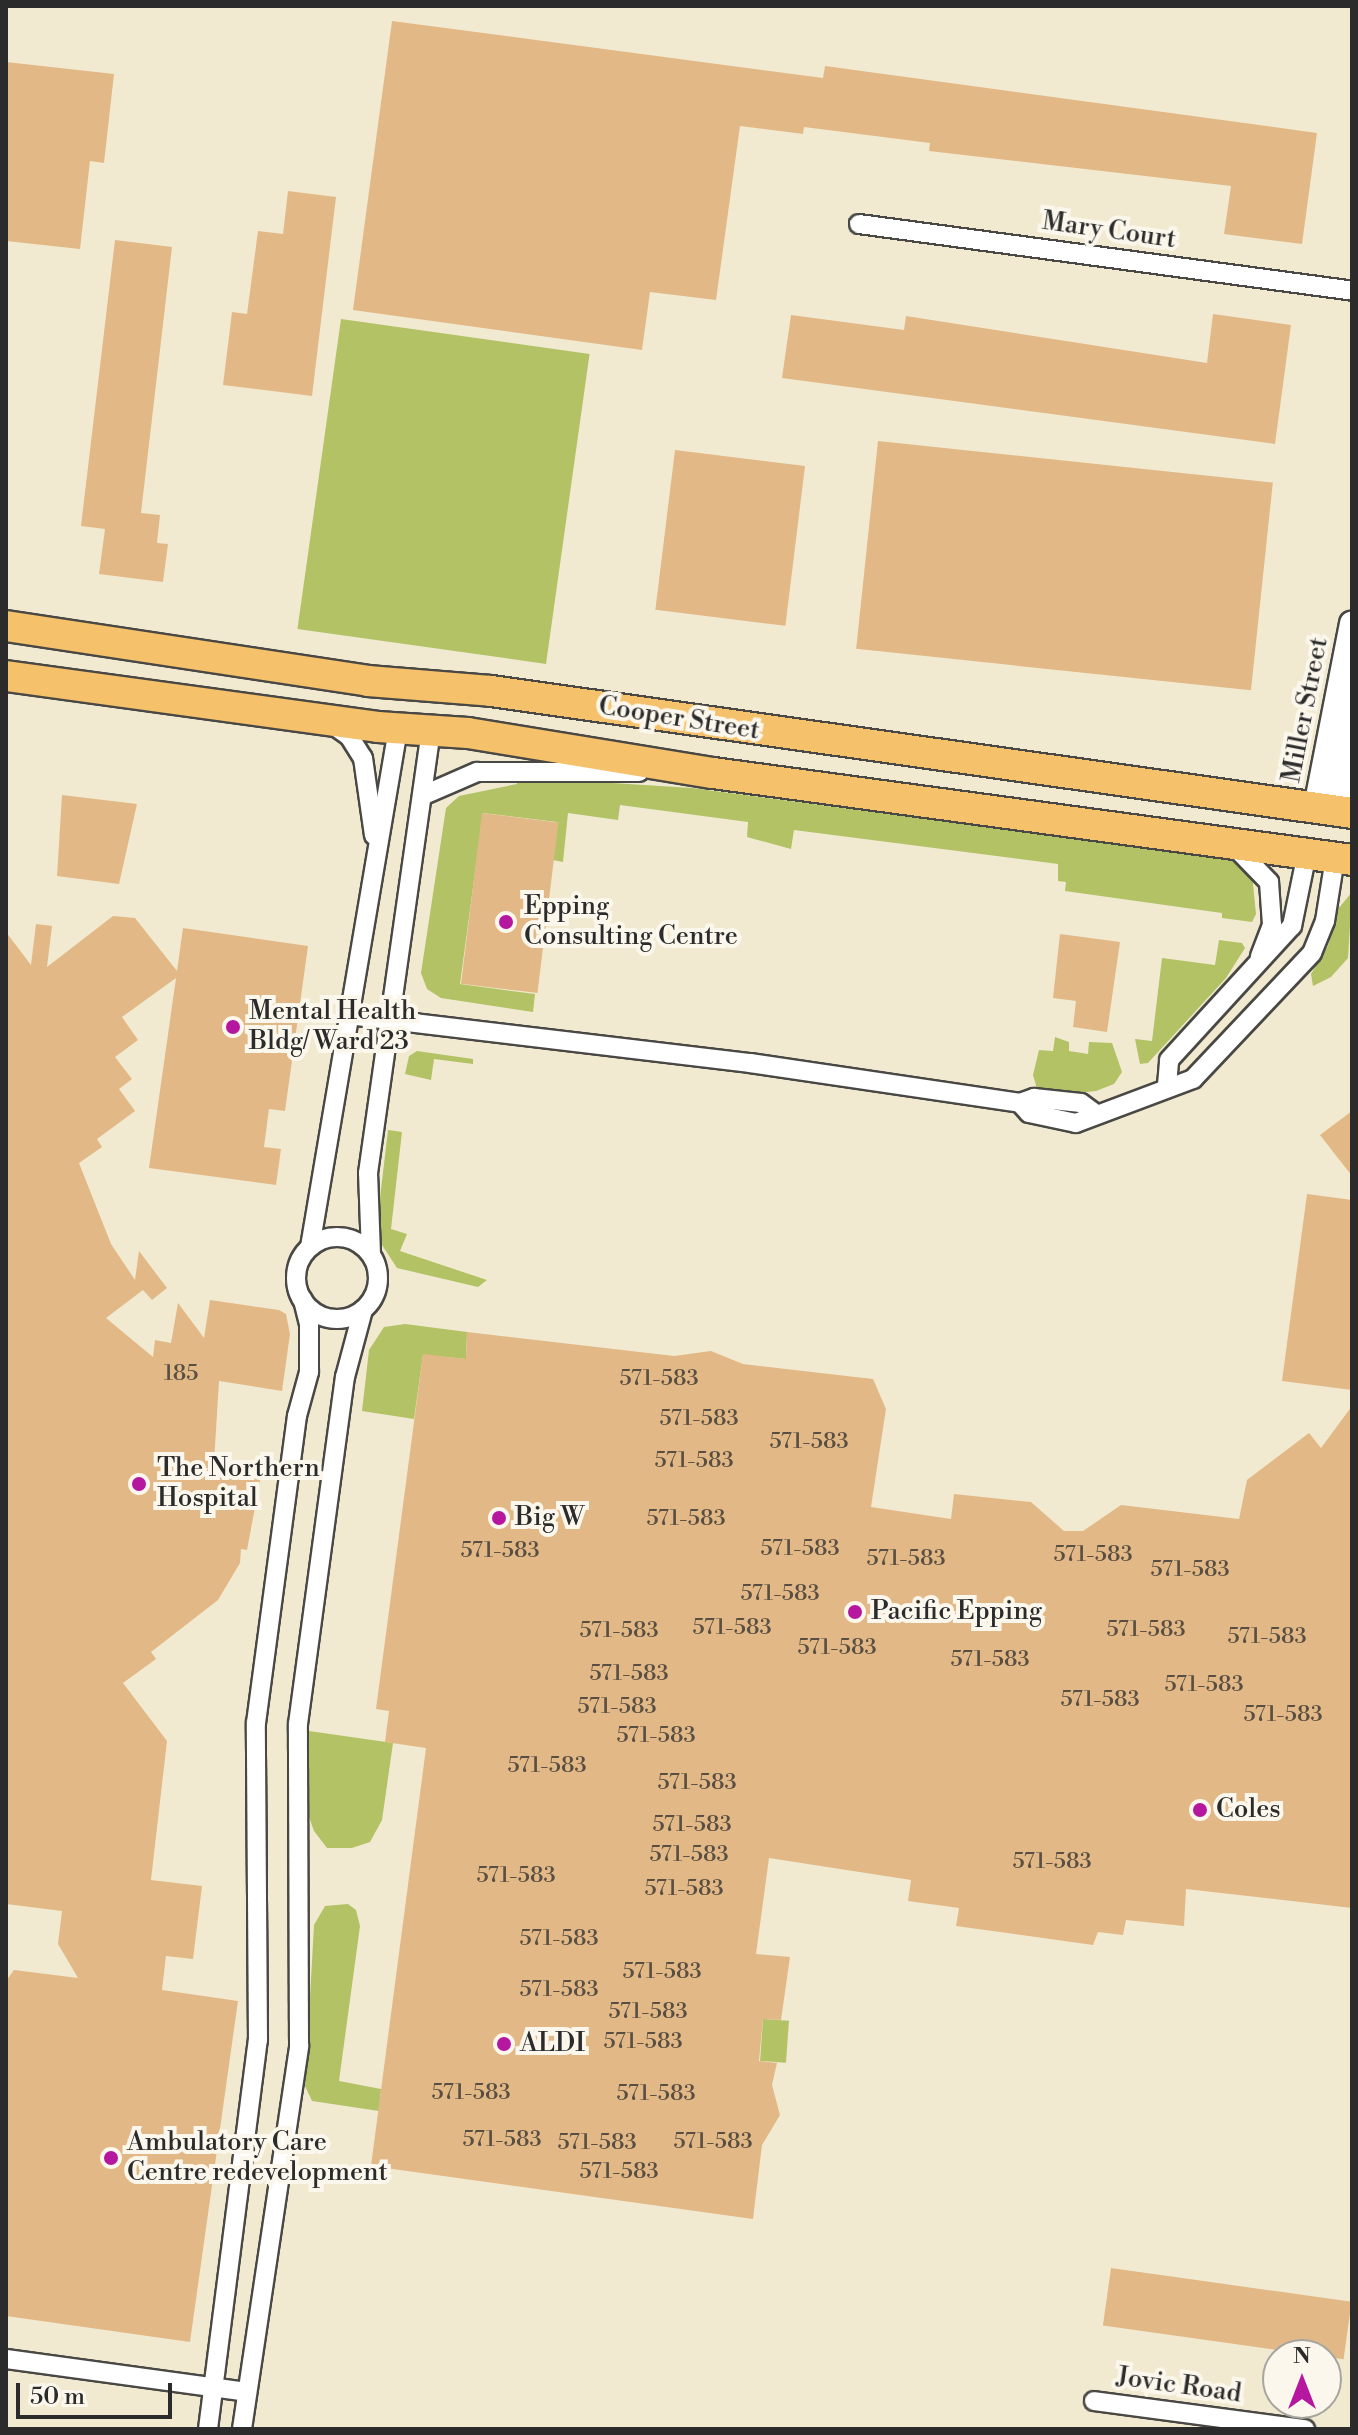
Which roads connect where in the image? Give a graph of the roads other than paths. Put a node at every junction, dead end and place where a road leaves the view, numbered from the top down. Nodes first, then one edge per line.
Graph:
1 (859, 224) dead end
2 (1352, 291) edge
3 (1352, 623) edge
4 (6, 626) edge
5 (1352, 634) edge
6 (6, 676) edge
7 (403, 685) junction
8 (437, 685) junction
9 (324, 719) junction
10 (398, 729) junction
11 (431, 731) junction
12 (713, 773) junction
13 (424, 795) junction
14 (1336, 811) edge
15 (1229, 842) junction
16 (377, 853) junction
17 (1331, 857) edge
18 (1259, 959) junction
19 (347, 1015) junction
20 (392, 1022) junction
21 (1167, 1085) junction
22 (310, 1247) junction
23 (371, 1254) junction
24 (303, 1300) junction
25 (363, 1310) junction
26 (6, 2359) edge
27 (213, 2387) junction
28 (247, 2392) junction
29 (1094, 2401) dead end
30 (1251, 2425) edge
31 (208, 2429) edge
32 (242, 2429) edge
33 (1305, 2429) edge

1 - 2 street, Mary Court
3 - 14 street, Miller Street
4 - 7 main road, Cooper Street
5 - 14 street, Miller Street
6 - 9 main road, Cooper Street
7 - 8 main road, Cooper Street
7 - 10 main road
8 - 11 main road
8 - 14 main road, Cooper Street
9 - 10 main road, Cooper Street
9 - 16 street
10 - 11 main road, Cooper Street
10 - 16 street
11 - 12 main road, Cooper Street
11 - 13 street
12 - 13 street
12 - 15 main road, Cooper Street
13 - 20 street
14 - 17 main road
15 - 17 main road, Cooper Street
15 - 18 street
16 - 19 street
17 - 18 street
17 - 21 street
18 - 21 street
19 - 20 street
19 - 22 street
20 - 21 street
20 - 23 street
22 - 23 street
22 - 24 street
23 - 25 street
24 - 25 street
24 - 27 street
25 - 28 street
26 - 27 street
27 - 28 street
27 - 31 street
28 - 32 street
29 - 30 street, Jovic Road
30 - 33 street, Jovic Road

